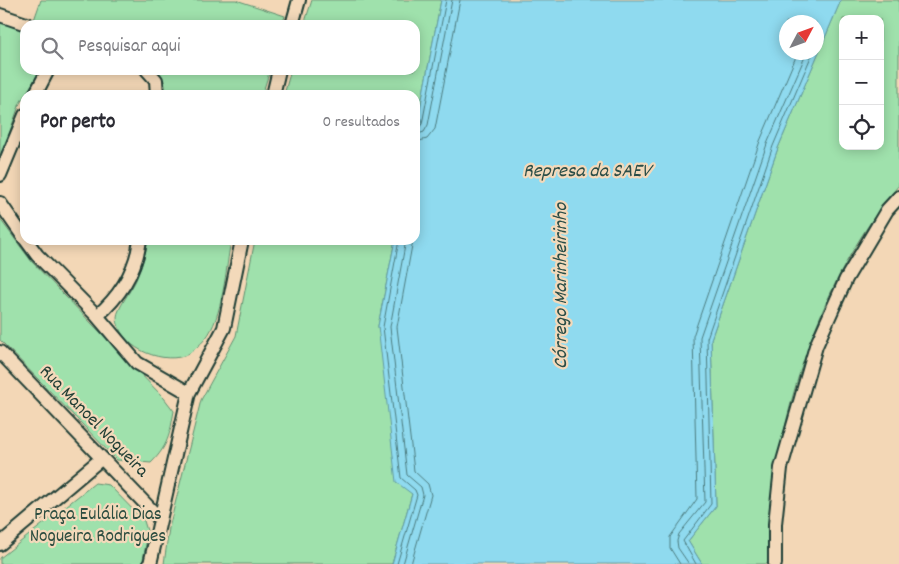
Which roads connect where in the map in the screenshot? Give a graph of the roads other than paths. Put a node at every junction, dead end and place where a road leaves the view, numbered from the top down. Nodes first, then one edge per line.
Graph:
1 (299, 0) edge
2 (0, 15) edge
3 (293, 20) edge
4 (20, 22) edge
5 (45, 75) edge
6 (152, 75) edge
7 (278, 75) edge
8 (38, 90) edge
9 (157, 90) edge
10 (274, 90) edge
11 (20, 127) edge
12 (0, 175) edge
13 (899, 197) edge
14 (0, 203) edge
15 (20, 232) edge
16 (29, 245) edge
17 (140, 245) edge
18 (241, 245) edge
19 (97, 316) junction
20 (0, 352) edge
21 (189, 393) junction
22 (102, 458) junction
23 (158, 518) junction
24 (0, 544) edge
25 (150, 564) edge
26 (775, 564) edge

1 - 3 street
2 - 4 street
5 - 8 street
6 - 9 street
7 - 10 street
11 - 12 street
13 - 26 street
14 - 15 street
16 - 19 street
17 - 19 street
18 - 21 street
19 - 21 street
20 - 22 street, Rua Manoel Nogueira
21 - 23 street
22 - 23 street, Rua Manoel Nogueira
22 - 24 street
23 - 25 street

